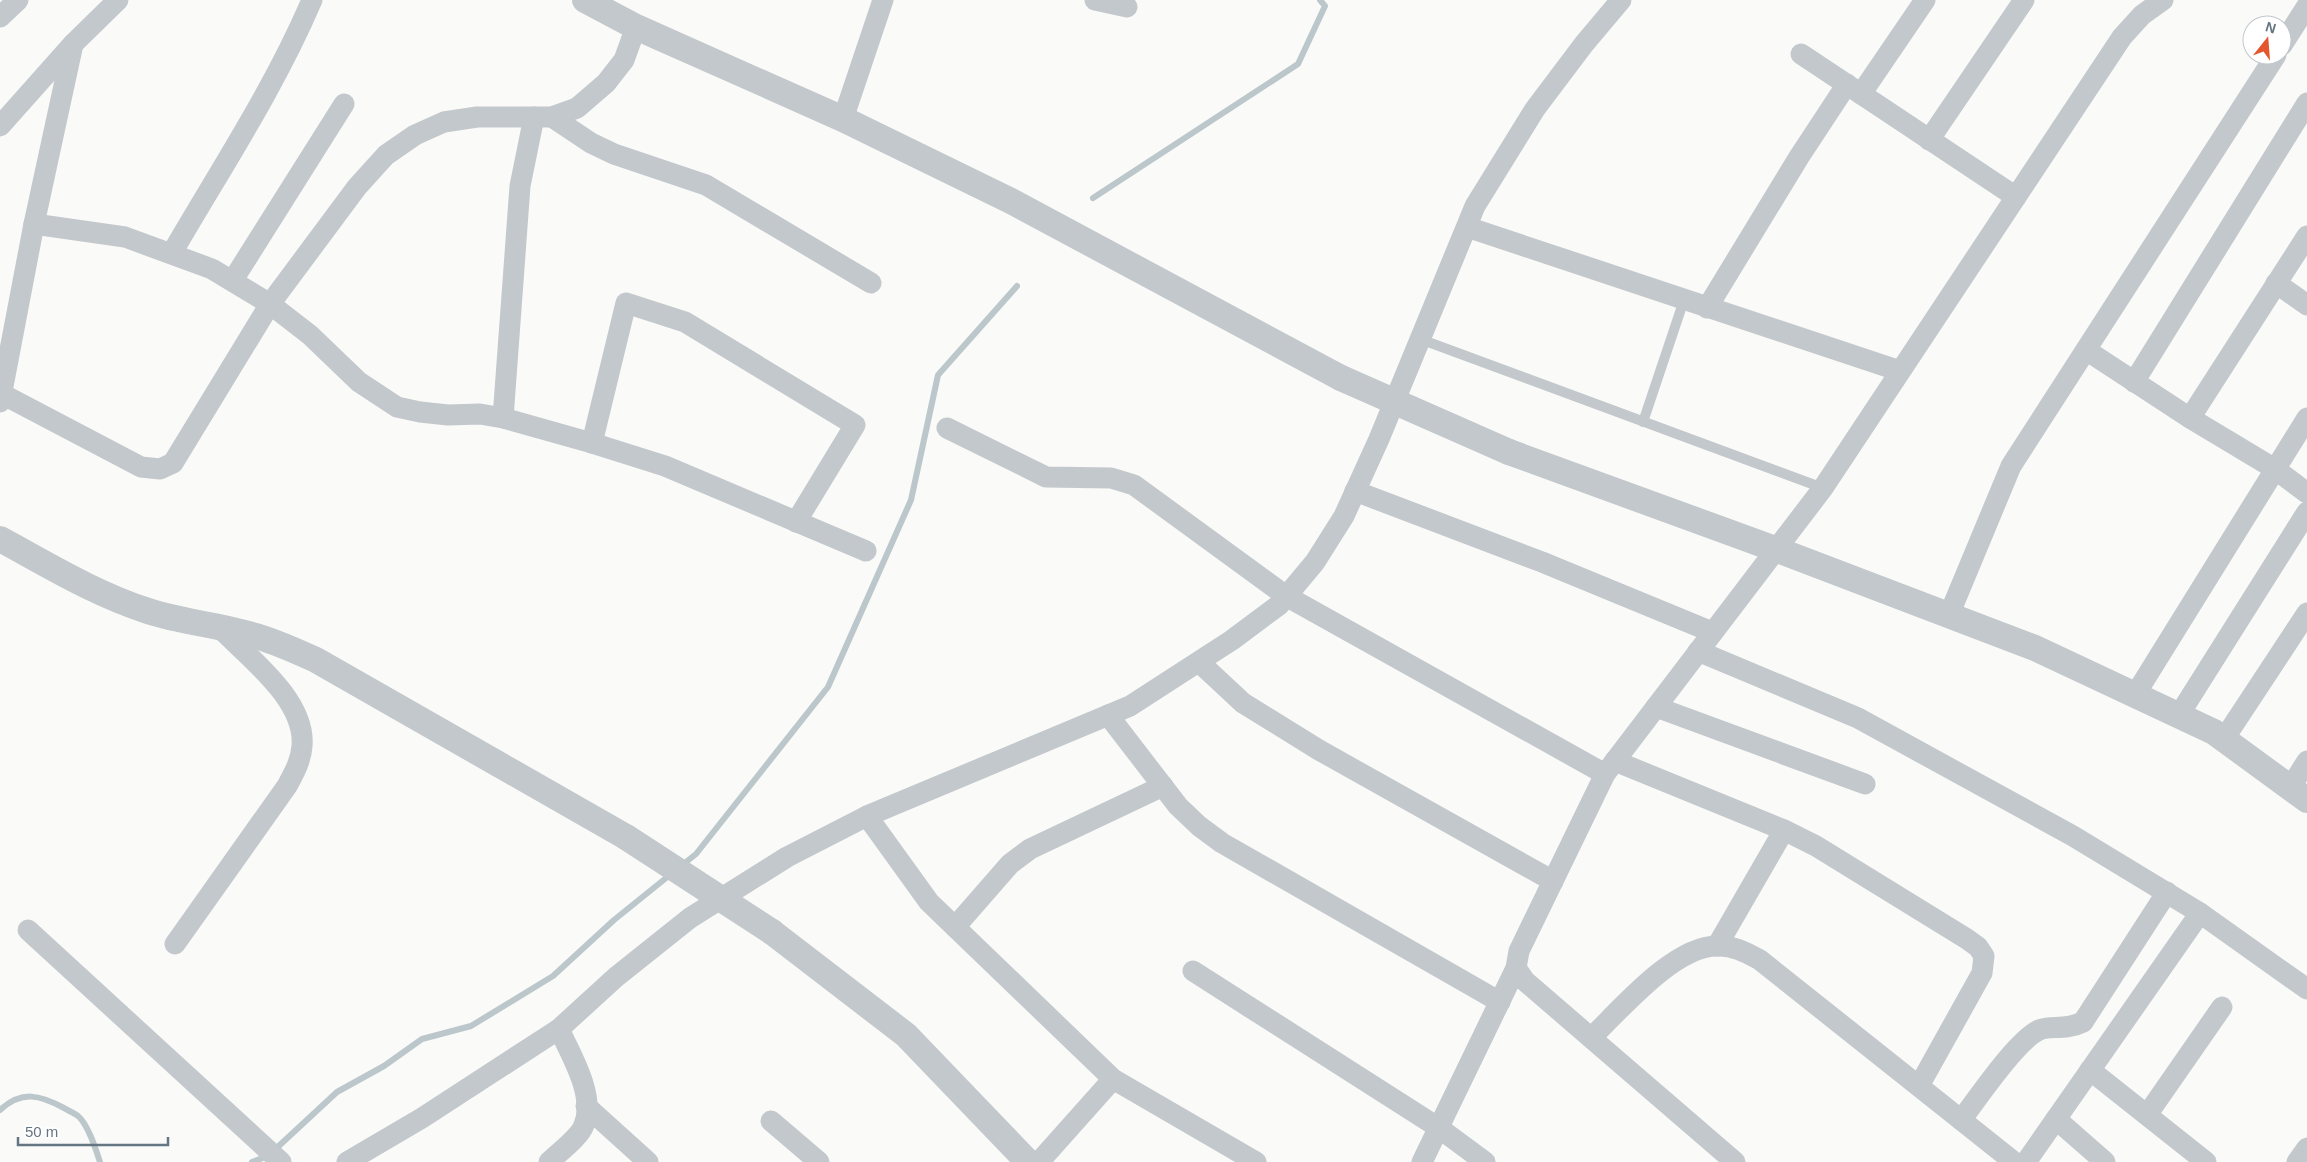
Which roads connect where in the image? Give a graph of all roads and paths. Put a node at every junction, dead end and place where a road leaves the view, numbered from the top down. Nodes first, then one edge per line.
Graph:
1 (18, 0) edge
2 (118, 0) edge
3 (312, 0) edge
4 (585, 0) edge
5 (883, 0) edge
6 (1095, 0) edge
7 (1621, 0) edge
8 (1925, 0) edge
9 (2024, 0) edge
10 (2162, 0) edge
11 (2307, 6) edge
12 (1127, 7) dead end
13 (0, 17) edge
14 (636, 27) junction
15 (2292, 29) edge
16 (73, 44) junction
17 (1801, 54) dead end
18 (2270, 65) edge
19 (1854, 89) junction
20 (2307, 103) edge
21 (344, 104) dead end
22 (543, 117) junction
23 (843, 119) junction
24 (0, 126) edge
25 (1930, 140) junction
26 (2016, 197) junction
27 (34, 224) junction
28 (1467, 227) junction
29 (2307, 236) edge
30 (172, 253) junction
31 (233, 280) junction
32 (871, 283) dead end
33 (2276, 283) junction
34 (1684, 300) junction
35 (270, 304) junction
36 (2307, 305) edge
37 (1707, 308) junction
38 (1420, 339) junction
39 (2086, 350) junction
40 (1900, 371) junction
41 (2134, 382) junction
42 (1, 398) edge
43 (503, 418) junction
44 (2190, 418) junction
45 (2307, 418) edge
46 (1643, 422) junction
47 (947, 428) dead end
48 (592, 443) junction
49 (2275, 469) junction
50 (1822, 488) junction
51 (1355, 491) junction
52 (2307, 493) edge
53 (2307, 512) edge
54 (796, 522) junction
55 (0, 539) edge
56 (1775, 549) junction
57 (866, 551) dead end
58 (1286, 596) junction
59 (2307, 613) edge
60 (1949, 615) junction
61 (220, 628) junction
62 (1712, 632) junction
63 (1698, 651) junction
64 (1199, 662) junction
65 (2135, 695) junction
66 (1656, 707) junction
67 (1108, 715) junction
68 (2179, 715) junction
69 (2224, 739) junction
70 (2307, 761) edge
71 (1610, 767) junction
72 (1865, 784) dead end
73 (1163, 786) junction
74 (2299, 794) edge
75 (868, 816) junction
76 (1784, 830) junction
77 (1553, 881) junction
78 (2167, 892) junction
79 (2200, 913) junction
80 (955, 927) junction
81 (28, 930) dead end
82 (175, 944) dead end
83 (1717, 946) junction
84 (1516, 968) junction
85 (1193, 971) dead end
86 (2307, 989) edge
87 (1500, 1002) junction
88 (2222, 1007) dead end
89 (559, 1029) junction
90 (1591, 1038) junction
91 (2090, 1070) junction
92 (1113, 1079) junction
93 (1919, 1086) junction
94 (586, 1106) junction
95 (2146, 1115) junction
96 (2056, 1119) junction
97 (1961, 1120) junction
98 (771, 1121) dead end
99 (1439, 1128) junction
100 (2307, 1148) edge
101 (272, 1154) edge
102 (347, 1162) edge
103 (549, 1162) edge
104 (648, 1162) edge
105 (819, 1162) edge
106 (1028, 1162) edge
107 (1038, 1162) edge
108 (1256, 1162) edge
109 (1422, 1162) edge
110 (1485, 1162) edge
111 (1735, 1162) edge
112 (2014, 1162) edge
113 (2026, 1162) edge
114 (2105, 1162) edge
115 (2206, 1162) edge
116 (2297, 1162) edge

1 - 13 street
2 - 16 street
3 - 30 street
4 - 14 street
5 - 23 street
6 - 12 street
7 - 28 street
8 - 19 street
9 - 25 street
10 - 26 street
11 - 15 street
14 - 22 street
14 - 23 street
16 - 24 street
16 - 27 street
17 - 19 street
18 - 39 street
19 - 25 street
19 - 37 street
20 - 41 street
21 - 31 street
22 - 32 street
22 - 35 street
22 - 43 street
23 - 56 street, bridge
25 - 26 street
26 - 40 street
27 - 30 street
27 - 42 street
28 - 34 street
28 - 38 street
29 - 33 street
30 - 31 street
31 - 35 street
33 - 36 street
33 - 44 street
34 - 37 street
34 - 46 lane
35 - 42 street
35 - 43 street
37 - 40 street
38 - 46 lane
38 - 51 street
39 - 41 street
39 - 60 street
40 - 50 street
41 - 44 street
43 - 48 street
44 - 49 street
45 - 49 street
46 - 50 lane
47 - 58 street
48 - 54 street
48 - 54 street
49 - 52 street
49 - 65 street
50 - 56 street
51 - 58 street
51 - 62 street
53 - 68 street
54 - 57 street
55 - 61 street
56 - 60 street
56 - 62 street
58 - 64 street
58 - 71 street
59 - 69 street
60 - 65 street
61 - 82 street
61 - 106 street, bridge
62 - 63 street
63 - 66 street
63 - 78 street
64 - 67 street
64 - 77 street
65 - 68 street
66 - 71 street
66 - 72 street
67 - 73 street
67 - 75 street
68 - 69 street
69 - 74 street
70 - 74 street
71 - 76 street
71 - 77 street
73 - 80 street
73 - 87 street
75 - 80 street
75 - 89 street
76 - 83 street
76 - 93 street
77 - 84 street
78 - 79 street
78 - 97 street
79 - 86 street
79 - 91 street
80 - 92 street
81 - 101 street
83 - 90 street
83 - 93 street
84 - 87 street
84 - 90 street
85 - 99 street
87 - 99 street
88 - 95 street
89 - 94 street
89 - 102 street
90 - 111 street
91 - 95 street
91 - 96 street
92 - 107 street
92 - 108 street
93 - 97 street
94 - 103 street
94 - 104 street
95 - 115 street
96 - 113 street
96 - 114 street
97 - 112 street
98 - 105 street
99 - 109 street
99 - 110 street
100 - 116 street

